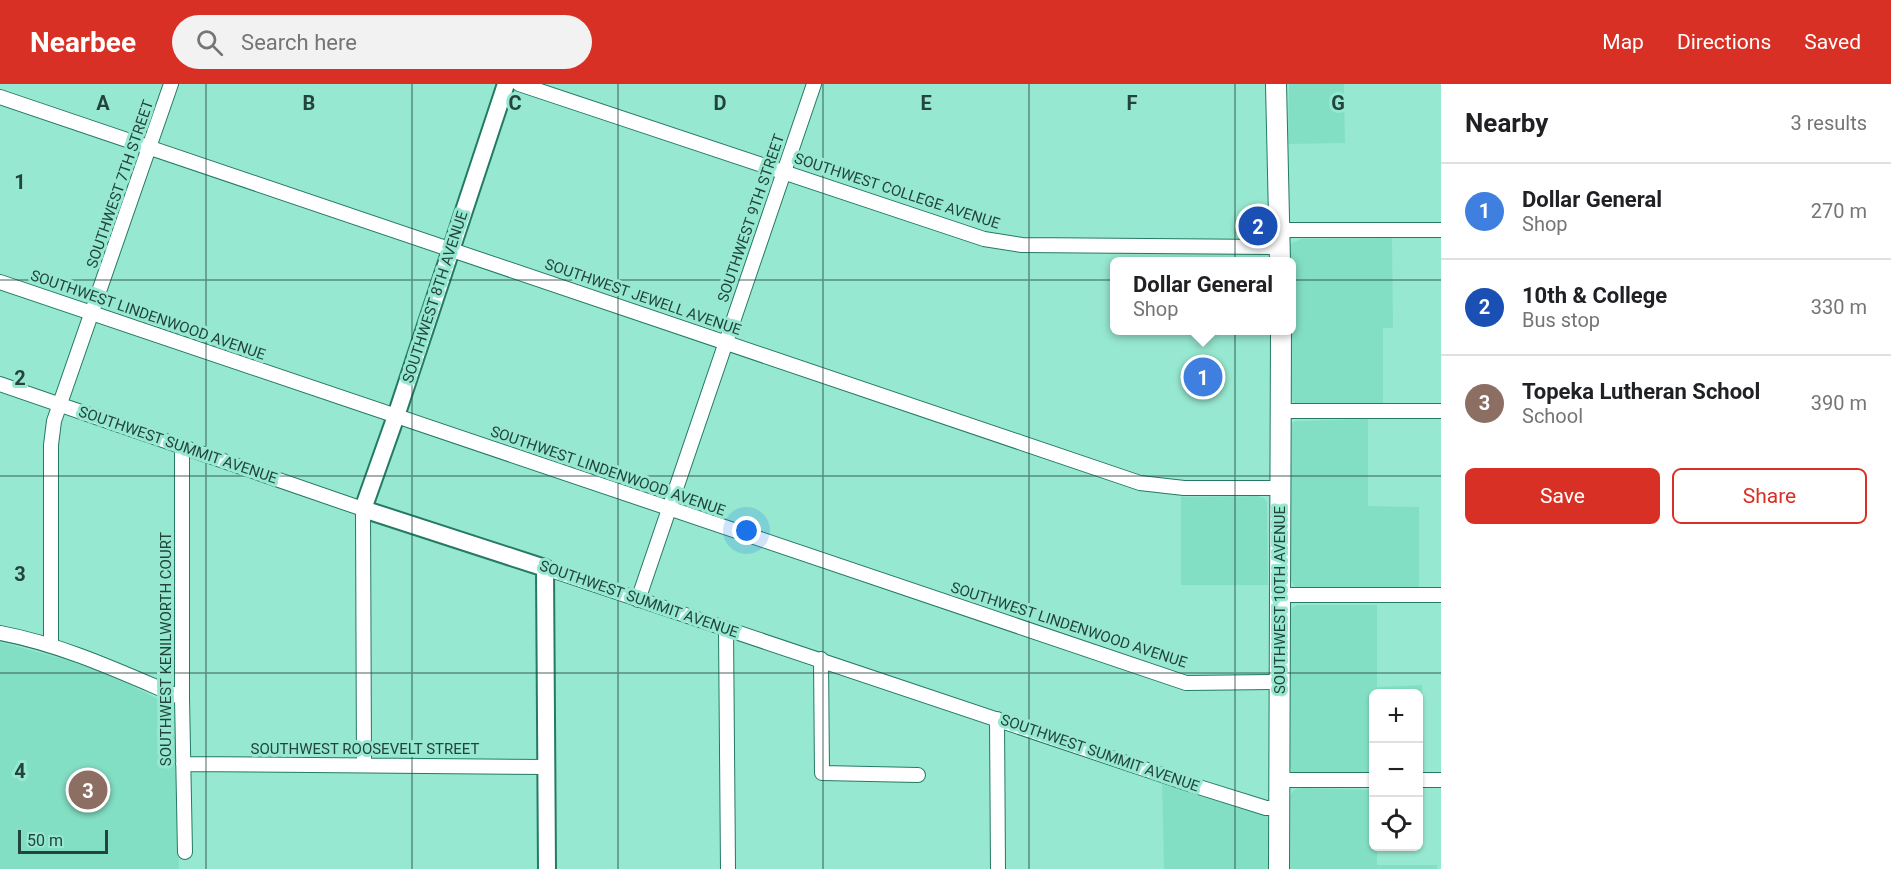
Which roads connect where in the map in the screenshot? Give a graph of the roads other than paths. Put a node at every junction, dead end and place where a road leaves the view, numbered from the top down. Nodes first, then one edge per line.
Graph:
1 (171, 84) edge
2 (506, 84) edge
3 (519, 84) edge
4 (814, 84) edge
5 (1276, 84) edge
6 (0, 97) edge
7 (150, 147) junction
8 (784, 172) junction
9 (1441, 230) edge
10 (1280, 246) edge
11 (451, 249) junction
12 (0, 282) edge
13 (93, 313) junction
14 (1281, 335) edge
15 (726, 342) junction
16 (0, 384) edge
17 (61, 405) junction
18 (1281, 411) junction
19 (1441, 411) edge
20 (396, 416) junction
21 (182, 447) junction
22 (1281, 488) junction
23 (363, 508) junction
24 (670, 510) junction
25 (545, 568) junction
26 (1279, 595) junction
27 (1441, 595) edge
28 (638, 600) junction
29 (726, 629) junction
30 (0, 633) edge
31 (51, 646) junction
32 (820, 659) junction
33 (1280, 682) junction
34 (182, 698) junction
35 (997, 719) junction
36 (183, 764) junction
37 (364, 765) junction
38 (547, 766) junction
39 (918, 775) dead end
40 (1279, 780) junction
41 (1369, 780) edge
42 (1423, 780) edge
43 (1441, 780) edge
44 (1279, 808) junction
45 (184, 852) dead end
46 (547, 869) edge
47 (728, 869) edge
48 (998, 869) edge
49 (1280, 869) edge

1 - 7 street, SOUTHWEST 7TH STREET
2 - 11 street, SOUTHWEST 8TH AVENUE
3 - 8 street, SOUTHWEST COLLEGE AVENUE
4 - 8 street, SOUTHWEST 9TH STREET
5 - 10 main road
6 - 7 street, SOUTHWEST JEWELL AVENUE
7 - 11 street, SOUTHWEST JEWELL AVENUE
7 - 13 street, SOUTHWEST 7TH STREET
8 - 10 street, SOUTHWEST COLLEGE AVENUE
8 - 15 street, SOUTHWEST 9TH STREET
9 - 10 street, SOUTHWEST COLLEGE AVENUE
11 - 15 street, SOUTHWEST JEWELL AVENUE
11 - 20 street, SOUTHWEST 8TH AVENUE
12 - 13 street, SOUTHWEST LINDENWOOD AVENUE
13 - 17 street, SOUTHWEST 7TH STREET
13 - 20 street, SOUTHWEST LINDENWOOD AVENUE
14 - 18 main road, SOUTHWEST 10TH AVENUE
15 - 22 street, SOUTHWEST JEWELL AVENUE
15 - 24 street, SOUTHWEST 9TH STREET
16 - 17 street, SOUTHWEST SUMMIT AVENUE
17 - 21 street, SOUTHWEST SUMMIT AVENUE
17 - 31 street, SOUTHWEST 7TH STREET
18 - 19 street
18 - 22 main road, SOUTHWEST 10TH AVENUE
20 - 23 street, SOUTHWEST 8TH AVENUE
20 - 24 street, SOUTHWEST LINDENWOOD AVENUE
21 - 23 street, SOUTHWEST SUMMIT AVENUE
21 - 34 street, SOUTHWEST KENILWORTH COURT
22 - 26 main road, SOUTHWEST 10TH AVENUE
23 - 25 street, SOUTHWEST SUMMIT AVENUE
23 - 37 street
24 - 28 street, SOUTHWEST 9TH STREET
24 - 33 street, SOUTHWEST LINDENWOOD AVENUE
25 - 28 street, SOUTHWEST SUMMIT AVENUE
25 - 38 street
26 - 27 street
26 - 33 main road, SOUTHWEST 10TH AVENUE
28 - 29 street, SOUTHWEST SUMMIT AVENUE
29 - 32 street, SOUTHWEST SUMMIT AVENUE
29 - 47 street
30 - 31 street
31 - 34 street
32 - 35 street, SOUTHWEST SUMMIT AVENUE
32 - 39 street
33 - 40 main road, SOUTHWEST 10TH AVENUE
34 - 36 street, SOUTHWEST KENILWORTH COURT
35 - 44 street, SOUTHWEST SUMMIT AVENUE
35 - 48 street
36 - 37 street, SOUTHWEST ROOSEVELT STREET
36 - 45 street, SOUTHWEST KENILWORTH COURT
37 - 38 street, SOUTHWEST ROOSEVELT STREET
38 - 46 street
40 - 41 street
40 - 44 main road, SOUTHWEST 10TH AVENUE
42 - 43 street
44 - 49 main road, SOUTHWEST 10TH AVENUE

